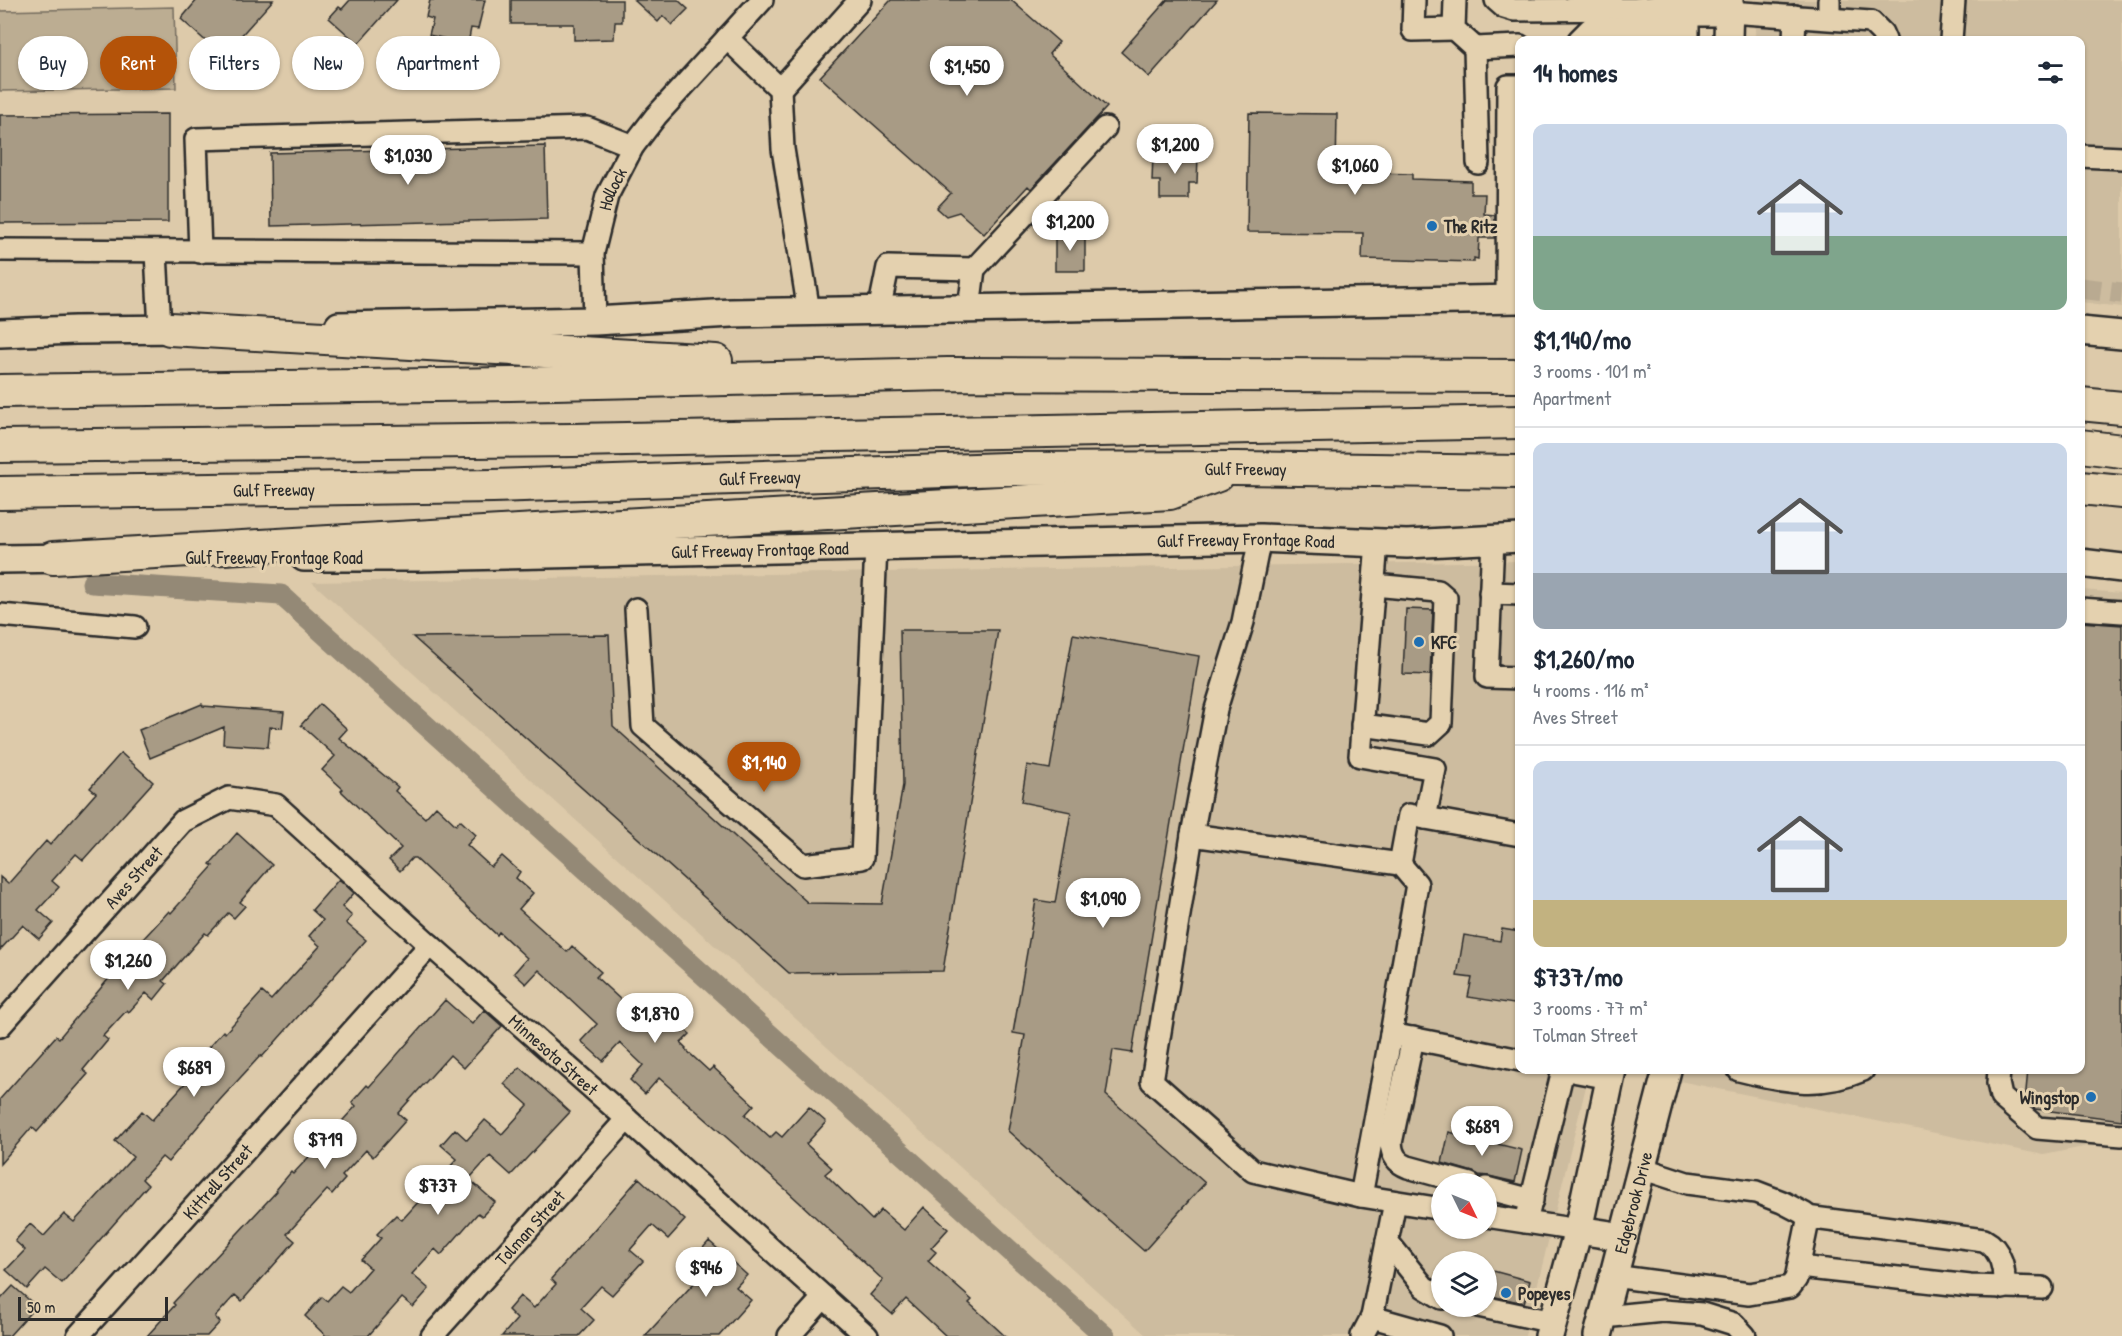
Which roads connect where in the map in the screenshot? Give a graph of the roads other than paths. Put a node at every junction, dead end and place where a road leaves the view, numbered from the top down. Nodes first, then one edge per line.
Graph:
1 (762, 0) edge
2 (860, 0) edge
3 (1414, 0) edge
4 (1455, 0) edge
5 (1496, 0) edge
6 (1954, 0) edge
7 (1729, 6) edge
8 (1829, 9) edge
9 (1685, 16) edge
10 (1795, 16) junction
11 (1454, 29) junction
12 (1583, 36) edge
13 (1728, 36) edge
14 (1794, 36) edge
15 (1883, 36) edge
16 (1951, 36) edge
17 (727, 38) junction
18 (1515, 46) edge
19 (1475, 48) junction
20 (1515, 86) edge
21 (780, 89) junction
22 (1105, 128) dead end
23 (633, 146) junction
24 (2085, 156) edge
25 (2122, 158) edge
26 (1478, 163) dead end
27 (0, 250) edge
28 (156, 252) junction
29 (200, 252) junction
30 (593, 253) junction
31 (974, 269) junction
32 (1513, 299) edge
33 (969, 309) junction
34 (879, 311) junction
35 (809, 312) junction
36 (595, 321) junction
37 (165, 329) junction
38 (2085, 331) edge
39 (0, 333) edge
40 (2122, 335) edge
41 (948, 374) junction
42 (1515, 376) edge
43 (0, 391) edge
44 (2085, 404) edge
45 (2122, 408) edge
46 (1515, 422) edge
47 (0, 446) edge
48 (2085, 447) edge
49 (2122, 451) edge
50 (1236, 468) junction
51 (1515, 472) edge
52 (2085, 488) edge
53 (2122, 492) edge
54 (0, 493) edge
55 (1260, 538) junction
56 (1506, 539) edge
57 (1377, 542) junction
58 (876, 547) junction
59 (52, 558) junction
60 (0, 559) edge
61 (2085, 564) edge
62 (2122, 568) edge
63 (1374, 585) junction
64 (1490, 593) junction
65 (1515, 594) edge
66 (636, 609) dead end
67 (2085, 609) edge
68 (2122, 612) edge
69 (0, 615) edge
70 (135, 627) dead end
71 (1515, 678) edge
72 (1362, 725) junction
73 (229, 798) joint
74 (1425, 818) junction
75 (1515, 834) edge
76 (1192, 836) junction
77 (1400, 864) junction
78 (430, 945) junction
79 (0, 1026) edge
80 (1390, 1034) junction
81 (1413, 1038) junction
82 (1515, 1059) edge
83 (1562, 1074) edge
84 (1611, 1074) edge
85 (1665, 1074) edge
86 (1754, 1074) edge
87 (1848, 1074) edge
88 (1999, 1074) edge
89 (627, 1119) junction
90 (2122, 1135) edge
91 (1641, 1168) junction
92 (1431, 1173) edge
93 (1497, 1191) edge
94 (1361, 1196) junction
95 (1532, 1200) junction
96 (1395, 1202) junction
97 (1431, 1207) edge
98 (1806, 1217) junction
99 (1497, 1218) edge
100 (1526, 1222) junction
101 (1578, 1230) junction
102 (1624, 1237) junction
103 (1387, 1241) junction
104 (1799, 1267) junction
105 (1613, 1276) junction
106 (2003, 1288) junction
107 (2042, 1288) dead end
108 (1431, 1291) edge
109 (824, 1297) junction
110 (1497, 1312) edge
111 (1600, 1326) edge
112 (1367, 1327) edge
113 (1551, 1329) edge
114 (78, 1336) edge
115 (432, 1336) edge
116 (789, 1336) edge
117 (867, 1336) edge
118 (1440, 1336) edge
119 (1745, 1336) edge

1 - 17 street, Hollock
2 - 21 street
3 - 11 street
4 - 11 street
5 - 9 street
6 - 16 street
7 - 9 main road
7 - 10 street
7 - 13 main road
8 - 10 street
8 - 15 street
9 - 12 street
10 - 14 street
11 - 19 street
17 - 21 street
17 - 23 street, Hollock
18 - 19 street
19 - 26 street
20 - 32 street
21 - 35 street
22 - 31 street
23 - 29 street
23 - 30 street, Hollock
24 - 25 street
27 - 28 street
28 - 29 street
28 - 37 street
29 - 30 street
30 - 36 street, Hollock
31 - 33 street
31 - 34 street
32 - 33 main road
33 - 34 main road
34 - 35 main road
35 - 36 main road
36 - 37 main road
37 - 39 main road
37 - 41 highway
38 - 40 main road
41 - 42 highway
41 - 43 highway
44 - 45 highway
46 - 47 highway
48 - 49 highway
50 - 51 highway, Gulf Freeway
50 - 54 highway, Gulf Freeway
50 - 59 highway
52 - 53 highway
55 - 57 main road, Gulf Freeway Frontage Road
55 - 58 main road, Gulf Freeway Frontage Road
55 - 76 street
56 - 57 main road, Gulf Freeway Frontage Road
56 - 64 street
57 - 63 street
58 - 59 main road, Gulf Freeway Frontage Road
58 - 66 street
59 - 60 main road, Gulf Freeway Frontage Road
61 - 62 main road
63 - 72 street
63 - 72 street
64 - 65 street
64 - 71 street
67 - 68 street
69 - 70 street
72 - 74 street
73 - 78 street, Minnesota Street
73 - 79 street, Aves Street
74 - 75 street
74 - 77 street
76 - 77 street
76 - 94 street
77 - 80 street
78 - 89 street, Minnesota Street
78 - 114 street, Kittrell Street
80 - 81 street
80 - 94 street
81 - 82 street
81 - 92 street
83 - 95 street
84 - 101 main road
85 - 91 main road, Edgebrook Drive
86 - 87 street
88 - 90 street
89 - 109 street, Minnesota Street
89 - 115 street, Tolman Street
91 - 98 street
91 - 102 main road, Edgebrook Drive
93 - 95 street
94 - 96 street
95 - 100 street
96 - 97 street
96 - 103 street
98 - 104 street
98 - 106 street
99 - 100 street
100 - 101 street
101 - 102 main road
101 - 113 main road
102 - 105 main road, Edgebrook Drive
103 - 108 street
103 - 112 street
104 - 105 street
104 - 106 street
105 - 111 main road, Edgebrook Drive
106 - 107 street
109 - 116 street
109 - 117 street, Minnesota Street
110 - 113 street
111 - 119 street
112 - 118 street

